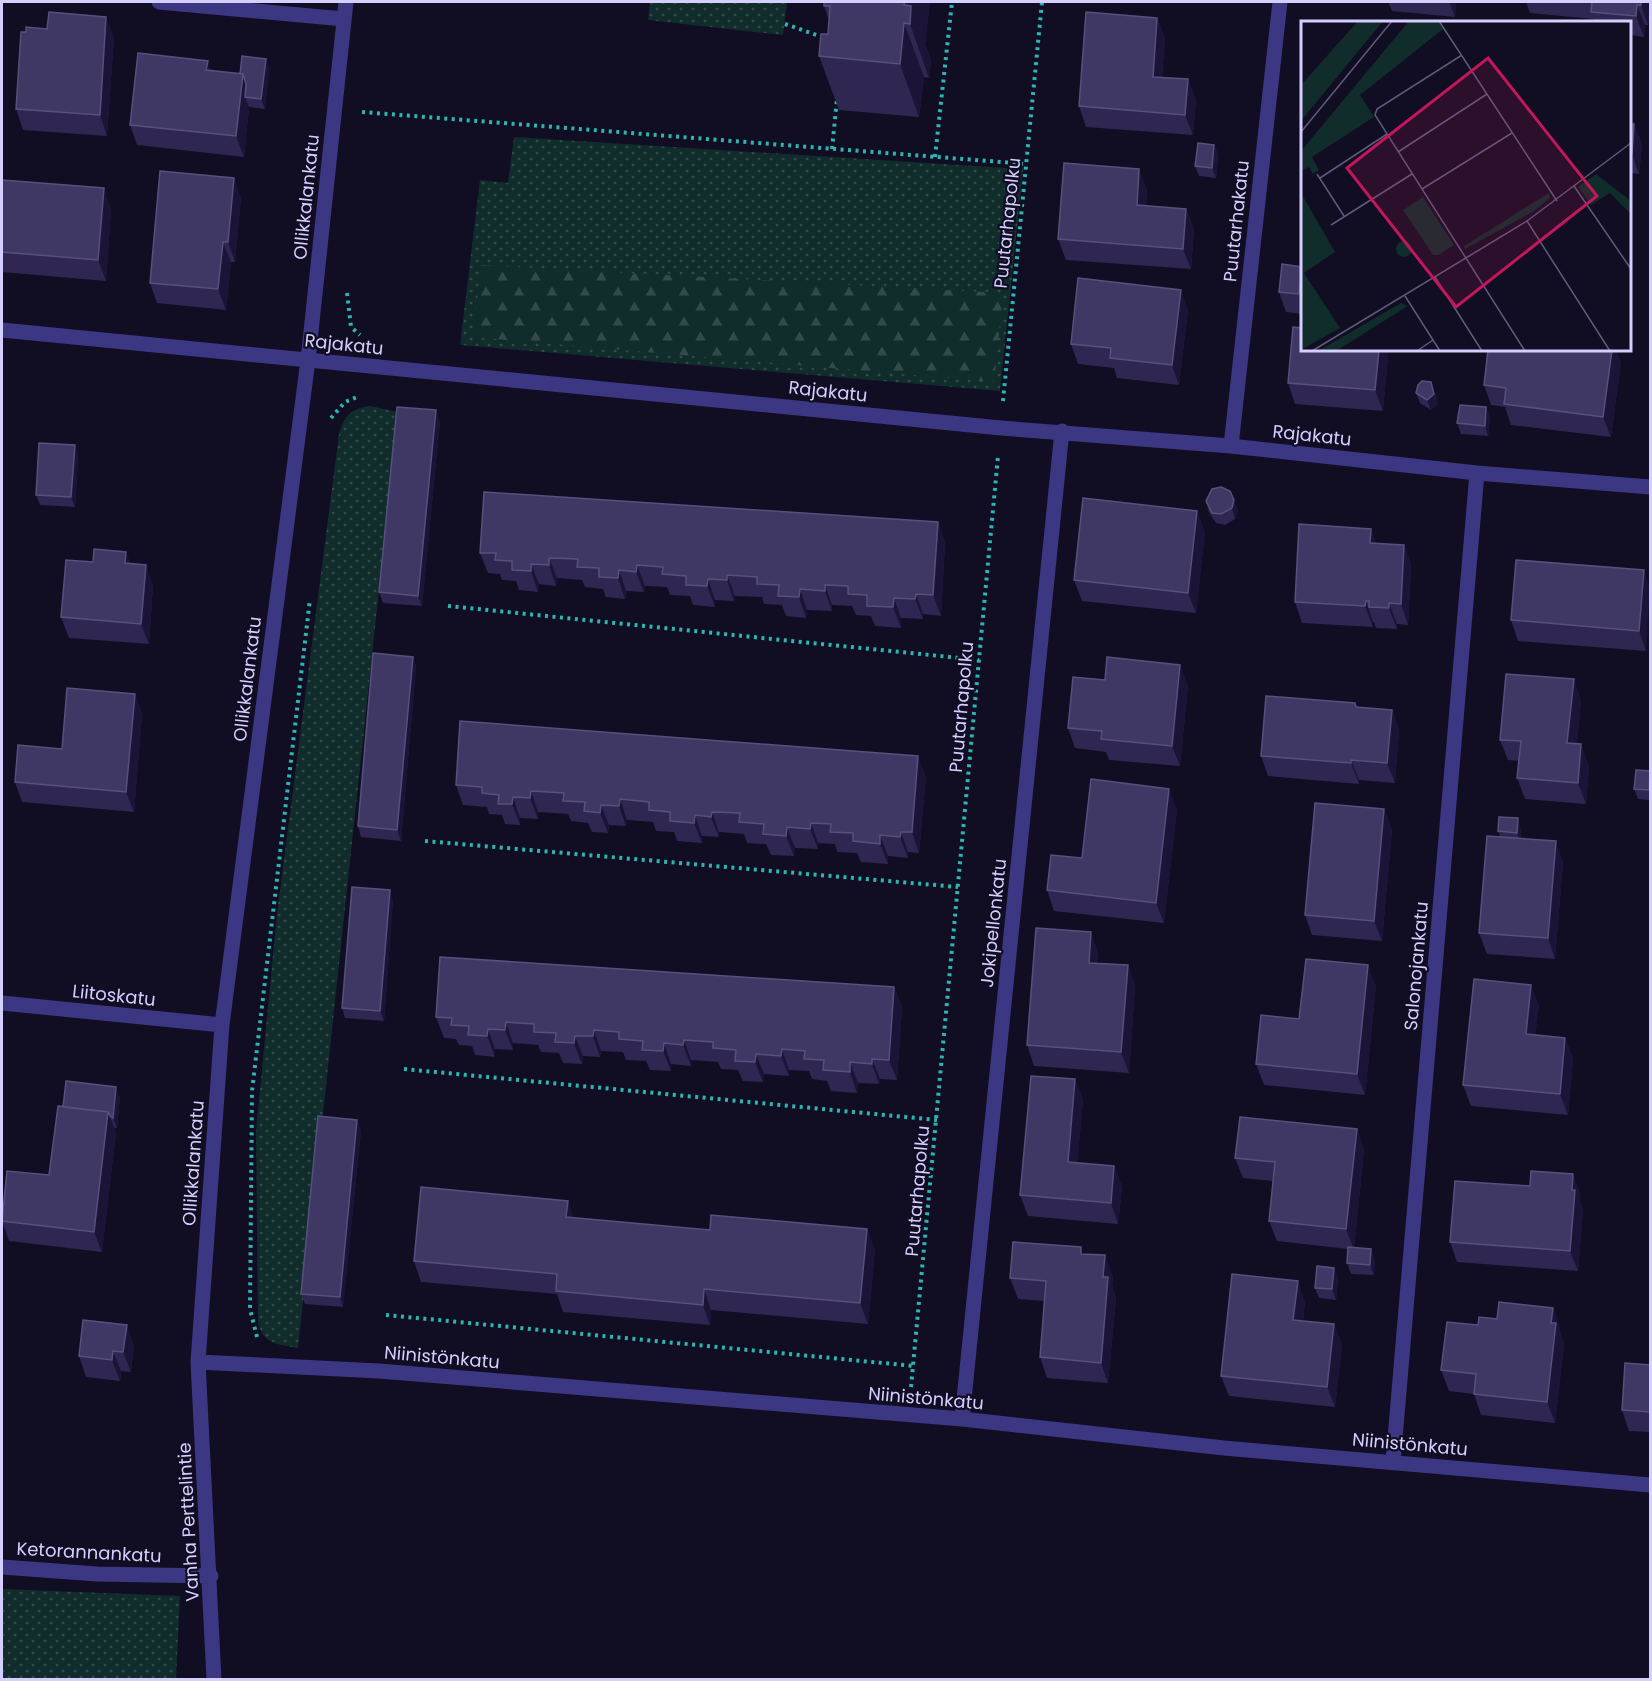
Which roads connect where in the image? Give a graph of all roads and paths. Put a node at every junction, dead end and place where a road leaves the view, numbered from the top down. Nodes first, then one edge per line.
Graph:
1 (159, 2) edge
2 (346, 2) edge
3 (952, 2) edge
4 (1042, 2) edge
5 (1280, 2) edge
6 (344, 18) junction
7 (785, 24) dead end
8 (833, 40) edge
9 (838, 91) edge
10 (365, 101) dead end
11 (334, 109) junction
12 (364, 112) junction
13 (363, 123) dead end
14 (832, 149) junction
15 (935, 157) junction
16 (1027, 164) junction
17 (347, 292) dead end
18 (2, 330) edge
19 (308, 360) junction
20 (360, 365) junction
21 (1001, 428) junction
22 (329, 430) dead end
23 (1062, 431) junction
24 (1231, 446) junction
25 (1477, 473) junction
26 (1650, 487) edge
27 (310, 595) dead end
28 (448, 606) dead end
29 (979, 660) junction
30 (425, 841) dead end
31 (958, 887) junction
32 (2, 1003) edge
33 (222, 1025) junction
34 (404, 1069) dead end
35 (937, 1120) junction
36 (386, 1315) dead end
37 (198, 1362) junction
38 (263, 1364) junction
39 (914, 1366) junction
40 (908, 1416) junction
41 (962, 1419) junction
42 (1393, 1462) junction
43 (1650, 1485) edge
44 (2, 1567) edge
45 (211, 1576) junction
46 (214, 1680) edge

1 - 6 street
2 - 6 street, Ollikkalankatu
3 - 15 path
4 - 16 path, Puutarhapolku
5 - 24 street, Puutarhakatu
6 - 11 street, Ollikkalankatu
7 - 8 path
9 - 14 path
10 - 12 path
11 - 12 path
11 - 19 street, Ollikkalankatu
12 - 13 path
12 - 14 path
14 - 15 path
15 - 16 path
16 - 21 path, Puutarhapolku
17 - 20 path
18 - 19 street, Rajakatu
19 - 20 street, Rajakatu
19 - 33 street, Ollikkalankatu
20 - 21 street, Rajakatu
20 - 22 path
21 - 23 street, Rajakatu
21 - 29 path, Puutarhapolku
23 - 24 street, Rajakatu
23 - 41 street, Jokipellonkatu
24 - 25 street, Rajakatu
25 - 26 street, Rajakatu
25 - 42 street, Salonojankatu
27 - 38 path
28 - 29 path
29 - 31 path, Puutarhapolku
30 - 31 path
31 - 35 path, Puutarhapolku
32 - 33 street, Liitoskatu
33 - 37 street, Ollikkalankatu
34 - 35 path
35 - 39 path, Puutarhapolku
36 - 39 path
37 - 38 street, Niinistönkatu
37 - 45 street, Vanha Perttelintie
38 - 40 street, Niinistönkatu
39 - 40 path, Puutarhapolku
40 - 41 street, Niinistönkatu
41 - 42 street, Niinistönkatu
42 - 43 street, Niinistönkatu
44 - 45 street, Ketorannankatu
45 - 46 street, Vanha Perttelintie

